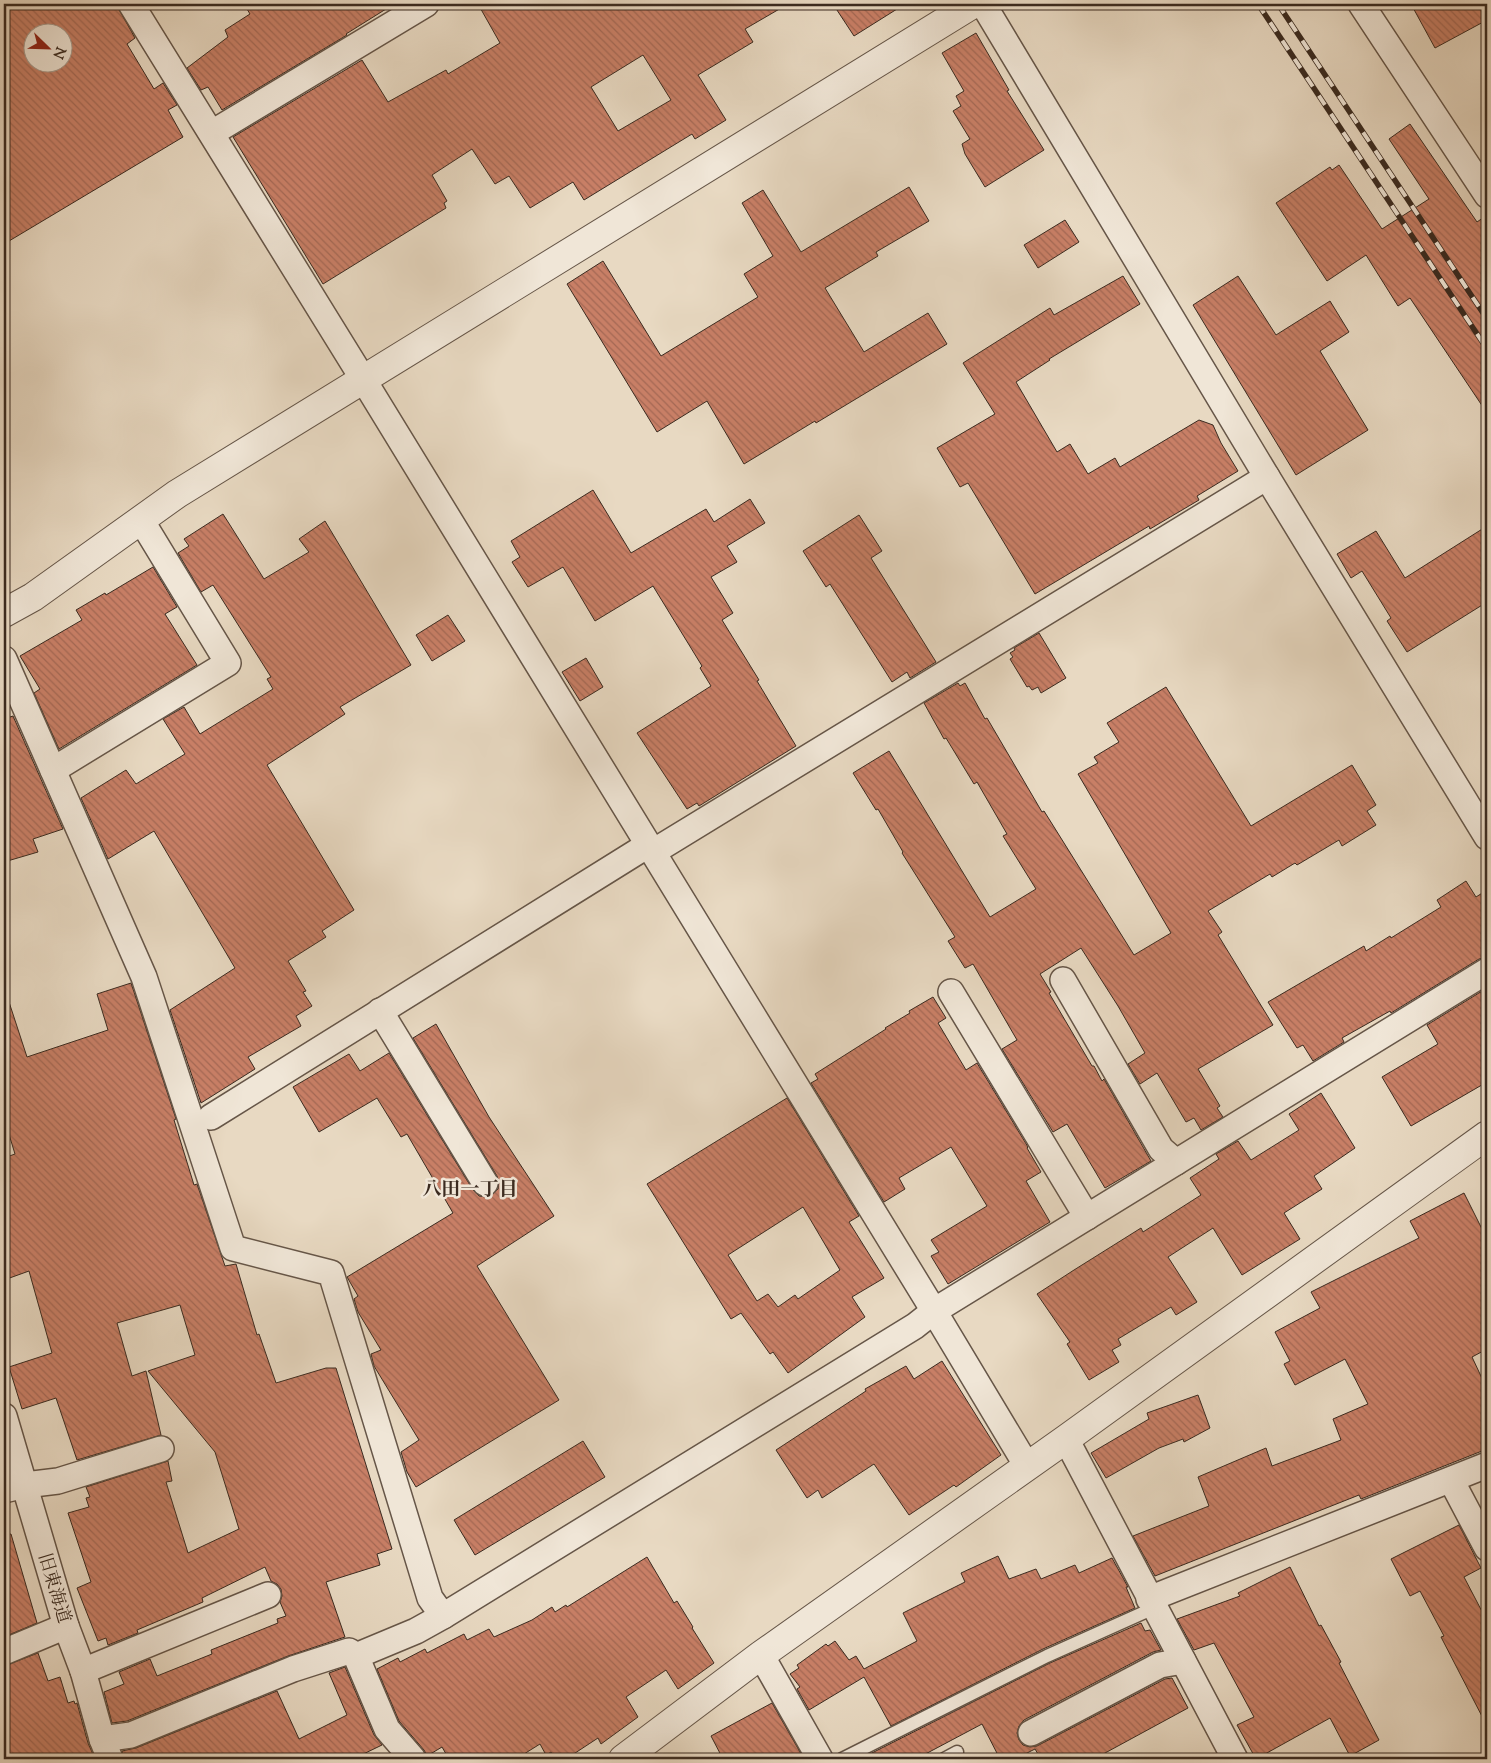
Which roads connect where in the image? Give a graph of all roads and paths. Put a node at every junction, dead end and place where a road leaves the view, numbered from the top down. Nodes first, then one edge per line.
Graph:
1 (131, 4) edge
2 (426, 4) edge
3 (973, 4) edge
4 (983, 4) edge
5 (1361, 4) edge
6 (212, 133) junction
7 (1487, 195) edge
8 (363, 380) junction
9 (1267, 477) junction
10 (141, 520) junction
11 (4, 613) edge
12 (4, 659) edge
13 (53, 770) junction
14 (1487, 837) edge
15 (651, 848) junction
16 (1487, 971) edge
17 (1063, 980) dead end
18 (950, 992) dead end
19 (380, 1011) junction
20 (211, 1117) dead end
21 (1487, 1135) edge
22 (1176, 1162) junction
23 (485, 1183) dead end
24 (1087, 1217) junction
25 (934, 1311) junction
26 (4, 1416) edge
27 (1066, 1439) junction
28 (161, 1449) dead end
29 (1487, 1465) edge
30 (1027, 1466) junction
31 (1451, 1480) junction
32 (14, 1488) edge
33 (1487, 1548) edge
34 (268, 1595) dead end
35 (1152, 1603) junction
36 (444, 1616) junction
37 (66, 1626) junction
38 (4, 1652) edge
39 (761, 1655) junction
40 (356, 1656) junction
41 (1183, 1661) junction
42 (83, 1670) junction
43 (1031, 1733) dead end
44 (106, 1749) edge
45 (957, 1752) dead end
46 (413, 1759) edge
47 (623, 1759) edge
48 (820, 1759) edge
49 (842, 1759) edge
50 (944, 1759) edge
51 (1235, 1759) edge

1 - 6 street
2 - 6 street
3 - 8 street
4 - 9 street
5 - 7 street
6 - 8 street
8 - 10 street
8 - 15 street
9 - 14 street
9 - 15 street
10 - 11 street
10 - 13 street
12 - 13 street
13 - 36 street
15 - 19 street
15 - 25 street
16 - 22 street
17 - 22 street
18 - 24 street
19 - 20 street
19 - 23 street
21 - 27 street
22 - 24 street
24 - 25 street
25 - 30 street
25 - 36 street
26 - 32 street, 旧東海道
27 - 30 street
27 - 35 street
28 - 32 street
29 - 31 street
30 - 39 street
31 - 33 street
31 - 35 street
32 - 37 street, 旧東海道
34 - 42 street
35 - 41 street
35 - 49 lane
36 - 40 street
37 - 38 street
37 - 42 street, 旧東海道
39 - 47 street
39 - 48 street
40 - 44 street
40 - 46 street
41 - 43 street
41 - 51 street
42 - 44 street, 旧東海道
45 - 50 lane

